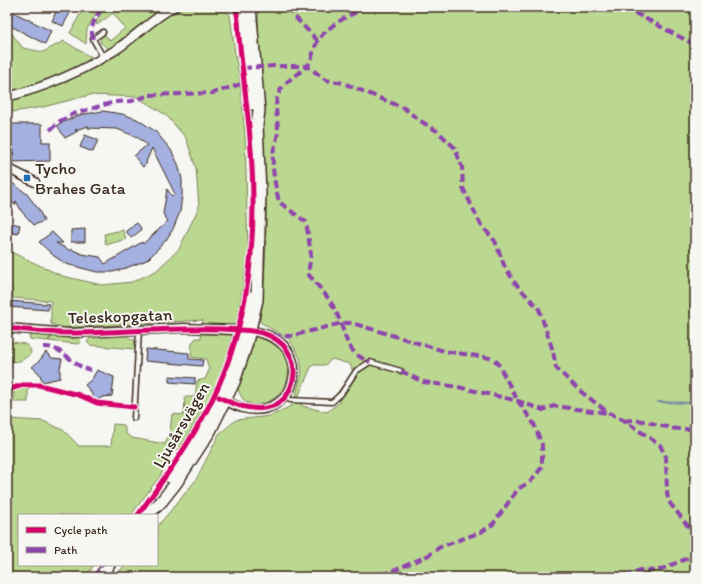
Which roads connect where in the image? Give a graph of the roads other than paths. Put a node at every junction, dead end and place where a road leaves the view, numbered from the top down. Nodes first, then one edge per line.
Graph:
1 (174, 7) edge
2 (241, 7) edge
3 (250, 7) edge
4 (103, 32) dead end
5 (103, 57) junction
6 (7, 97) edge
7 (257, 126) junction
8 (7, 168) edge
9 (35, 182) dead end
10 (7, 328) edge
11 (139, 330) junction
12 (234, 330) dead end
13 (257, 332) dead end
14 (401, 371) dead end
15 (286, 396) junction
16 (222, 399) junction
17 (134, 418) dead end
18 (149, 513) edge
19 (108, 566) edge
20 (100, 577) edge

1 - 5 street
2 - 7 main road, Ljusårsvägen
3 - 7 main road, Ljusårsvägen
4 - 5 lane
5 - 6 street
7 - 16 main road, Ljusårsvägen
8 - 9 street
10 - 11 street, Teleskopgatan
11 - 12 street, Teleskopgatan
11 - 17 lane
13 - 15 street
14 - 15 lane
15 - 16 street
16 - 18 main road, Ljusårsvägen
19 - 20 main road

